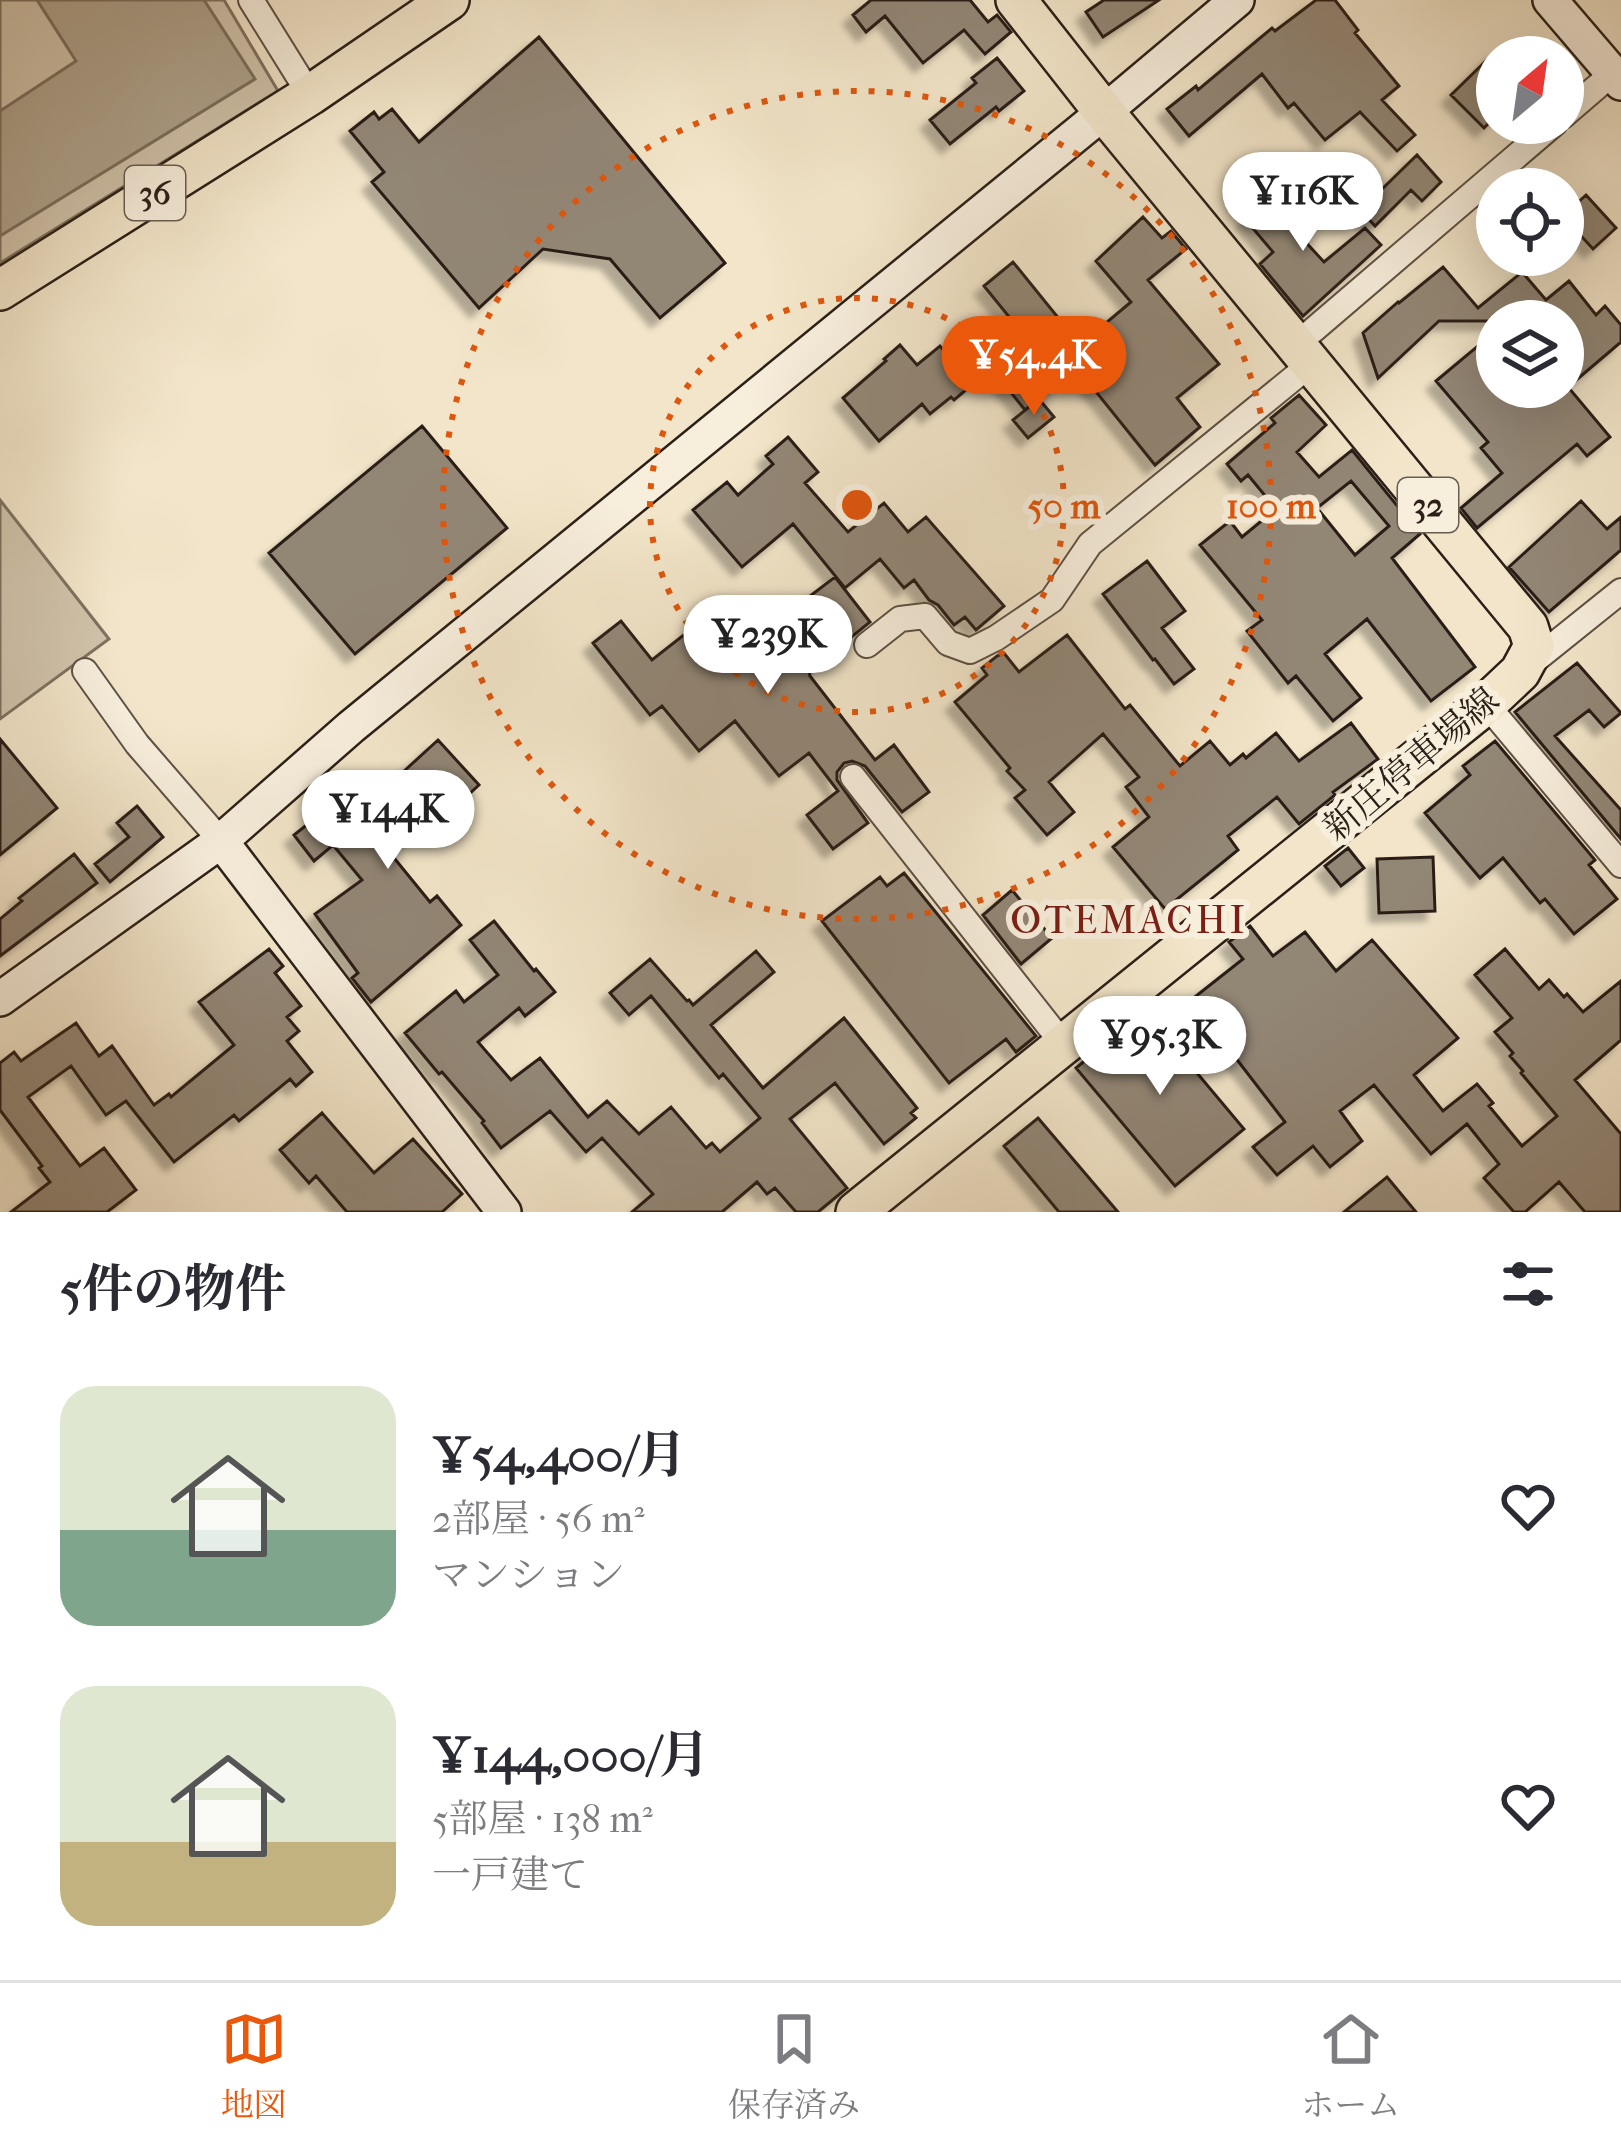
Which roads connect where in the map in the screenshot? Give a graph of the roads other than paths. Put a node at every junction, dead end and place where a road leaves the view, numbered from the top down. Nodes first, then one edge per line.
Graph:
1 (251, 0) edge
2 (449, 0) edge
3 (1016, 0) edge
4 (1237, 0) edge
5 (1550, 0) edge
6 (1618, 74) edge
7 (310, 95) junction
8 (1584, 100) edge
9 (1104, 112) junction
10 (1532, 144) edge
11 (0, 290) edge
12 (1304, 353) junction
13 (1621, 592) edge
14 (867, 645) dead end
15 (86, 671) dead end
16 (1520, 672) junction
17 (1486, 704) junction
18 (853, 777) dead end
19 (221, 841) junction
20 (1621, 865) edge
21 (0, 999) edge
22 (1064, 1045) junction
23 (504, 1212) edge
24 (856, 1212) edge

1 - 7 street
2 - 7 main road, 36
3 - 9 main road, 新庄停車場線 / 32
4 - 9 street
5 - 6 street
6 - 8 street
7 - 11 main road, 36
9 - 12 main road, 新庄停車場線 / 32
9 - 19 street
10 - 12 street
12 - 14 street
12 - 16 main road, 新庄停車場線 / 32
13 - 16 street
15 - 19 street
16 - 17 main road, 新庄停車場線
17 - 20 street
17 - 22 main road, 新庄停車場線
18 - 22 street
19 - 21 street
19 - 23 street
22 - 24 main road, 新庄停車場線

